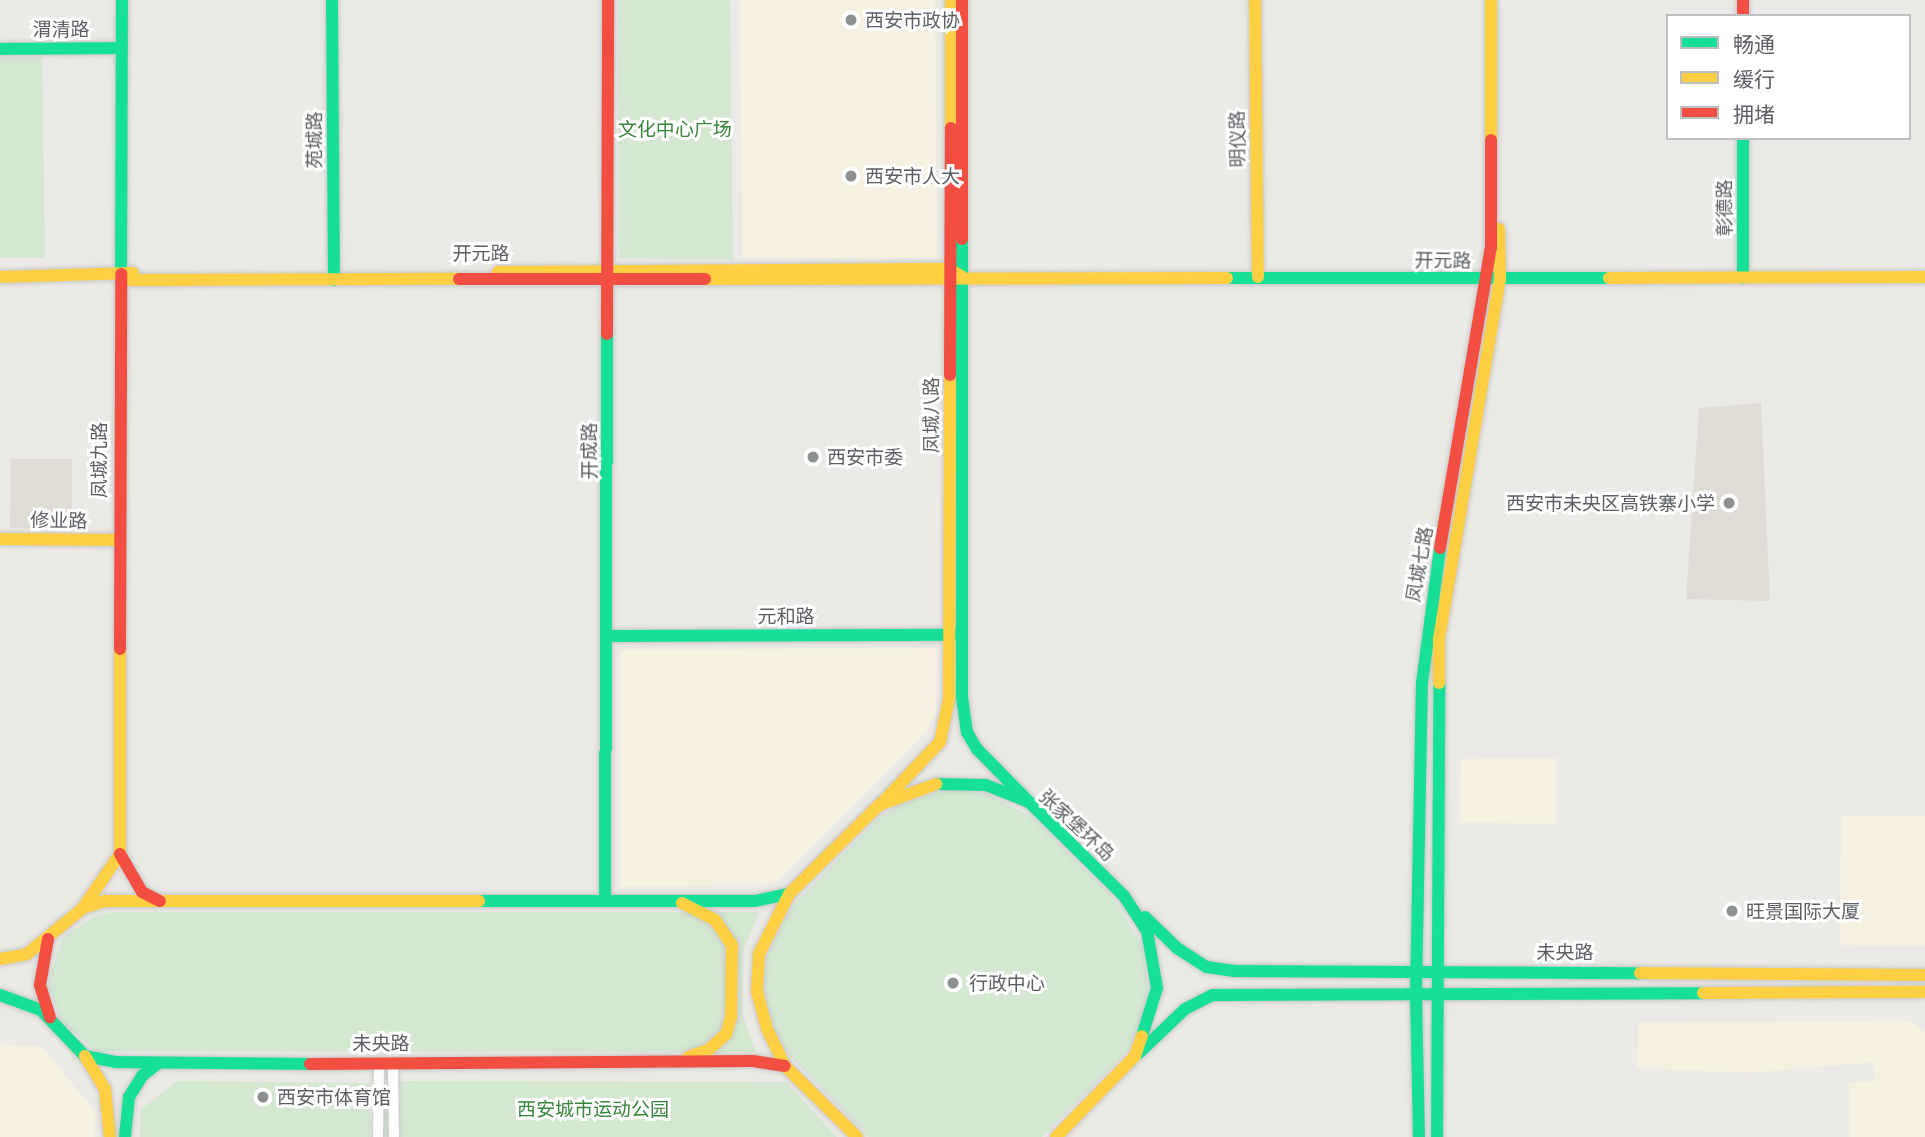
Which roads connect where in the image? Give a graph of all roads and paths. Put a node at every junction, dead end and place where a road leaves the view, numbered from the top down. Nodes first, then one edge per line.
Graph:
1 (122, 0) edge
2 (332, 0) edge
3 (607, 0) edge
4 (951, 0) edge
5 (962, 0) edge
6 (1255, 0) edge
7 (1491, 0) edge
8 (1500, 0) edge
9 (122, 48) junction
10 (0, 49) edge
11 (1743, 140) edge
12 (953, 275) junction
13 (334, 276) junction
14 (609, 276) junction
15 (0, 277) edge
16 (121, 277) junction
17 (1258, 277) junction
18 (1925, 277) edge
19 (1743, 278) junction
20 (1493, 280) junction
21 (0, 538) edge
22 (118, 540) junction
23 (957, 635) junction
24 (609, 636) junction
25 (1029, 802) junction
26 (879, 805) junction
27 (120, 854) junction
28 (789, 894) junction
29 (1124, 896) junction
30 (161, 901) junction
31 (606, 901) junction
32 (678, 901) junction
33 (83, 908) junction
34 (48, 939) junction
35 (0, 959) edge
36 (1439, 972) junction
37 (1416, 973) junction
38 (1925, 975) edge
39 (1416, 992) junction
40 (1439, 992) junction
41 (1925, 992) edge
42 (0, 995) edge
43 (52, 1022) junction
44 (85, 1056) junction
45 (1135, 1056) junction
46 (673, 1062) junction
47 (379, 1063) junction
48 (157, 1065) junction
49 (393, 1065) junction
50 (785, 1066) junction
51 (110, 1137) edge
52 (125, 1137) edge
53 (379, 1137) edge
54 (394, 1137) edge
55 (857, 1137) edge
56 (1056, 1137) edge
57 (1419, 1137) edge
58 (1437, 1137) edge

1 - 9 street, 凤城九路
2 - 13 street, 苑城路
3 - 14 street, 开成路
4 - 12 street, 凤城八路
5 - 12 street, 凤城八路
6 - 17 street, 明仪路
7 - 20 street, 凤城七路
8 - 20 street, 凤城七路
9 - 10 street, 渭清路
9 - 16 street, 凤城九路
11 - 19 street, 彰德路
12 - 14 street, 开元路
12 - 17 street, 开元路
12 - 23 street, 凤城八路
13 - 14 street, 开元路
13 - 16 street, 开元路
14 - 24 street, 开成路
15 - 16 street, 开元路
16 - 22 street, 凤城九路
17 - 20 street, 开元路
18 - 19 street, 开元路
19 - 20 street, 开元路
20 - 36 street, 凤城七路
20 - 37 street, 凤城七路
21 - 22 street, 修业路
22 - 27 street, 凤城九路
23 - 24 street, 元和路
23 - 25 street, 凤城八路
23 - 26 street, 凤城八路
24 - 31 street, 开成路
25 - 26 street, 张家堡环岛
25 - 29 street, 张家堡环岛
26 - 28 street, 张家堡环岛
27 - 30 street
27 - 33 street
28 - 32 street
28 - 50 street, 张家堡环岛
29 - 37 street, 未央路
29 - 45 street, 张家堡环岛
30 - 31 street
30 - 33 street
31 - 32 street
32 - 46 street
33 - 34 street
34 - 35 street
34 - 43 street
36 - 37 street, 未央路
36 - 38 street, 未央路
36 - 40 street, 凤城七路
37 - 39 street, 凤城七路
39 - 40 street, 未央路
39 - 45 street, 未央路
39 - 57 street, 凤城七路
40 - 41 street, 未央路
40 - 58 street, 凤城七路
42 - 43 street
43 - 44 street
44 - 48 street, 未央路
44 - 51 street
45 - 56 street, 张家堡环岛
46 - 49 street, 未央路
46 - 50 street, 未央路
47 - 48 street, 未央路
47 - 49 street, 未央路
47 - 53 street
48 - 52 street
49 - 54 street
50 - 55 street, 张家堡环岛

